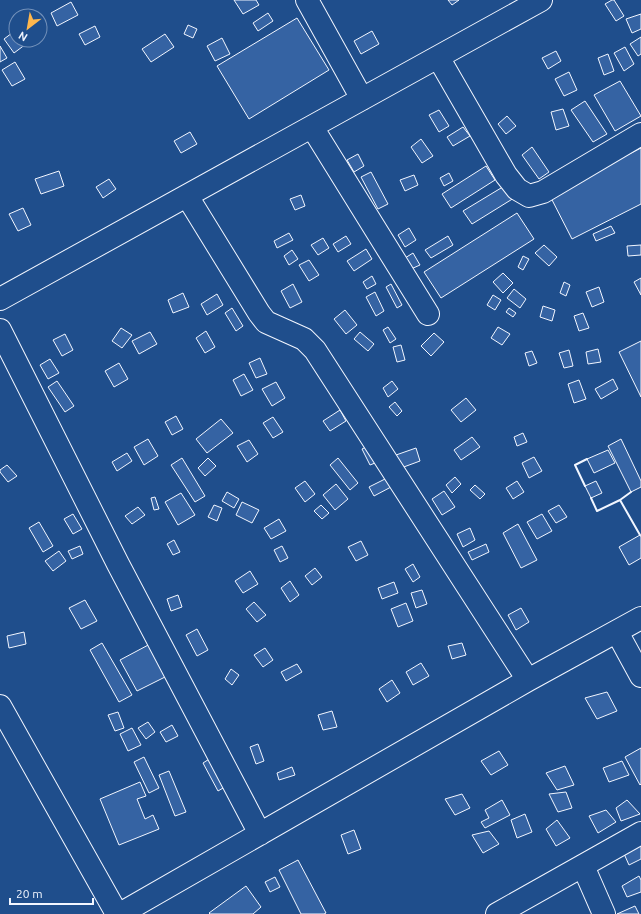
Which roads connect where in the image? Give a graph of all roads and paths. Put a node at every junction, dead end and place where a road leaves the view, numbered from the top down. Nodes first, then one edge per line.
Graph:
1 (307, 0) edge
2 (541, 0) edge
3 (438, 57) junction
4 (362, 99) junction
5 (312, 127) junction
6 (641, 134) edge
7 (187, 196) junction
8 (0, 299) edge
9 (428, 314) dead end
10 (0, 330) edge
11 (641, 618) edge
12 (617, 632) junction
13 (641, 676) edge
14 (528, 680) junction
15 (0, 706) edge
16 (641, 833) edge
17 (260, 834) junction
18 (583, 866) junction
19 (119, 914) edge
20 (497, 914) edge
21 (604, 914) edge

1 - 4 street
2 - 3 street
3 - 4 street
3 - 6 street
4 - 5 street
5 - 7 street
5 - 9 street
7 - 8 street
7 - 14 street
10 - 17 street
11 - 12 street
12 - 13 street
12 - 14 street
14 - 17 street
15 - 19 street
16 - 18 street
17 - 19 street
18 - 20 street
18 - 21 street

